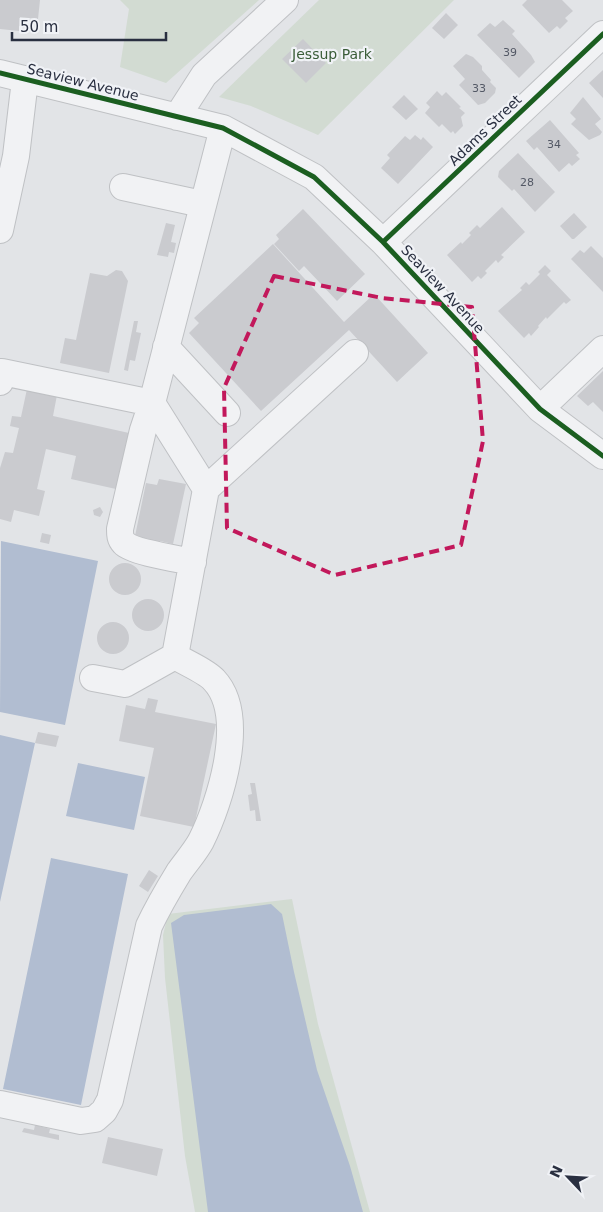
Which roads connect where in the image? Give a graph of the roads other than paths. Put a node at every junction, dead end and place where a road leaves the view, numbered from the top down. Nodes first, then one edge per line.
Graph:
1 (286, 0) edge
2 (603, 34) edge
3 (0, 73) edge
4 (25, 80) junction
5 (177, 117) junction
6 (223, 128) junction
7 (5, 181) edge
8 (123, 187) dead end
9 (202, 204) junction
10 (0, 230) edge
11 (383, 242) junction
12 (166, 347) junction
13 (603, 349) edge
14 (355, 353) dead end
15 (0, 382) edge
16 (152, 403) junction
17 (540, 409) junction
18 (227, 414) dead end
19 (603, 456) edge
20 (206, 489) junction
21 (192, 562) junction
22 (175, 656) junction
23 (94, 678) dead end
24 (0, 1104) edge

1 - 5 street
2 - 11 street, Adams Street
3 - 4 street, Seaview Avenue
4 - 5 street, Seaview Avenue
4 - 7 street
5 - 6 street, Seaview Avenue
6 - 9 street
6 - 11 street, Seaview Avenue
7 - 10 street
8 - 9 street
9 - 12 street
11 - 17 street, Seaview Avenue
12 - 16 street
12 - 18 street
13 - 17 street
14 - 20 street
15 - 16 street
16 - 20 street
16 - 21 street
17 - 19 street, Seaview Avenue
20 - 21 street
21 - 22 street
22 - 23 street
22 - 24 street

